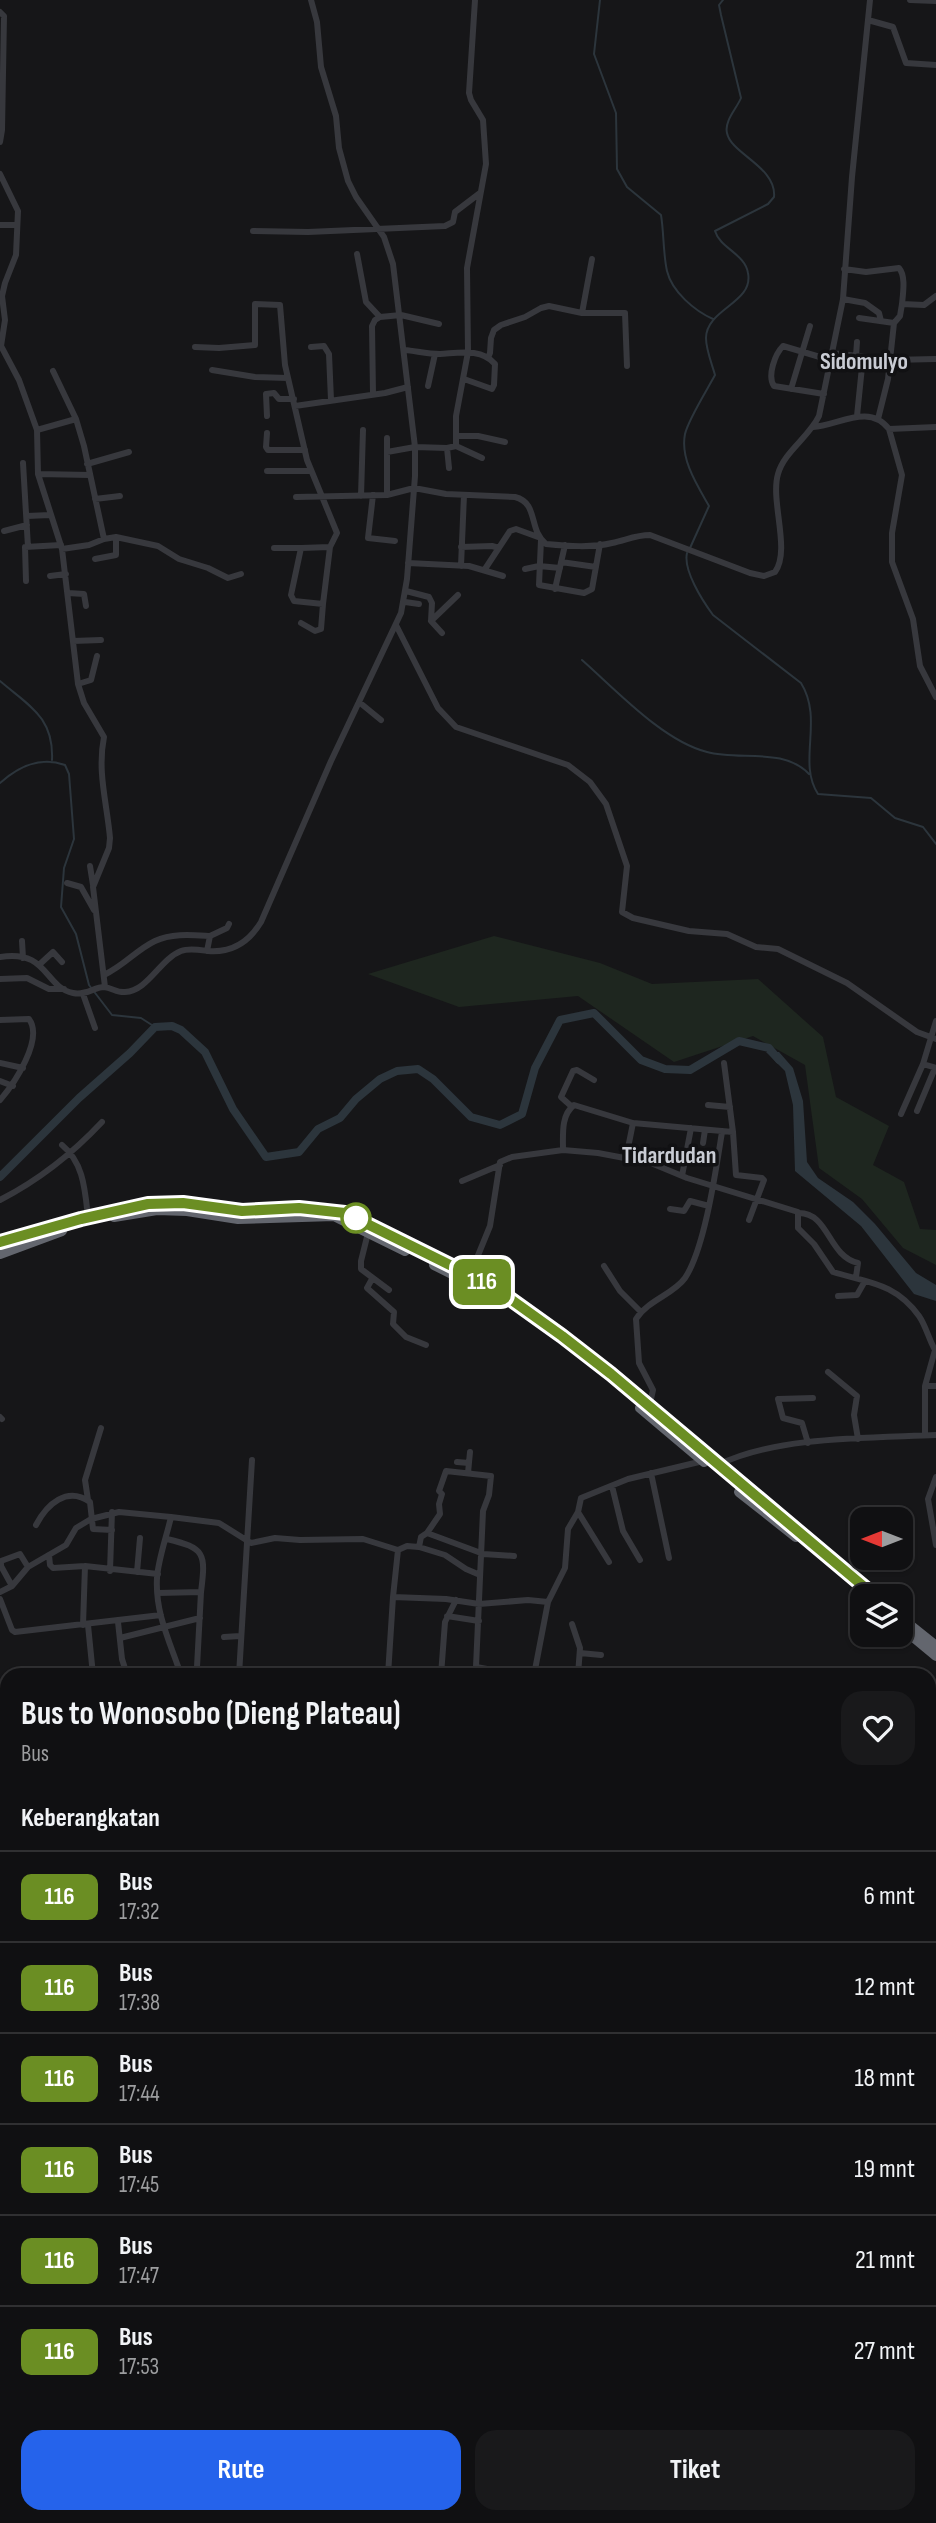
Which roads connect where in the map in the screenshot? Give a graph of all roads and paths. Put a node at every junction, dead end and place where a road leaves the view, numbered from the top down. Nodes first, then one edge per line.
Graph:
1 (312, 0) edge
2 (475, 0) edge
3 (870, 0) edge
4 (910, 0) edge
5 (936, 1) edge
6 (0, 12) edge
7 (868, 20) junction
8 (2, 50) edge
9 (936, 65) edge
10 (0, 142) edge
11 (0, 174) edge
12 (480, 193) junction
13 (0, 225) edge
14 (17, 225) junction
15 (379, 229) junction
16 (253, 231) dead end
17 (357, 254) dead end
18 (592, 259) dead end
19 (844, 269) junction
20 (936, 296) edge
21 (843, 299) junction
22 (902, 304) junction
23 (582, 313) junction
24 (401, 315) junction
25 (380, 317) junction
26 (859, 318) dead end
27 (881, 321) junction
28 (894, 323) junction
29 (439, 324) dead end
30 (810, 326) dead end
31 (489, 327) dead end
32 (491, 338) junction
33 (857, 342) dead end
34 (195, 347) dead end
35 (311, 347) dead end
36 (405, 350) junction
37 (468, 352) junction
38 (801, 352) junction
39 (436, 354) junction
40 (831, 356) junction
41 (860, 356) junction
42 (488, 358) junction
43 (936, 359) edge
44 (891, 360) junction
45 (627, 366) dead end
46 (212, 370) dead end
47 (53, 372) dead end
48 (288, 378) junction
49 (464, 379) junction
50 (428, 386) dead end
51 (408, 387) junction
52 (791, 389) junction
53 (373, 394) junction
54 (824, 394) junction
55 (331, 400) junction
56 (295, 402) junction
57 (267, 416) dead end
58 (857, 416) junction
59 (76, 419) junction
60 (878, 419) junction
61 (813, 427) junction
62 (936, 427) edge
63 (889, 429) junction
64 (37, 430) junction
65 (363, 430) dead end
66 (267, 433) dead end
67 (456, 436) junction
68 (387, 438) dead end
69 (505, 442) dead end
70 (456, 446) junction
71 (415, 447) junction
72 (447, 448) junction
73 (305, 450) junction
74 (129, 452) dead end
75 (387, 452) junction
76 (482, 458) dead end
77 (23, 463) dead end
78 (88, 464) junction
79 (449, 468) dead end
80 (267, 471) dead end
81 (311, 471) junction
82 (38, 474) junction
83 (90, 475) junction
84 (414, 488) junction
85 (373, 495) junction
86 (387, 495) junction
87 (464, 495) junction
88 (120, 496) dead end
89 (321, 496) junction
90 (361, 496) junction
91 (296, 497) dead end
92 (95, 499) junction
93 (50, 515) junction
94 (26, 516) junction
95 (27, 525) junction
96 (4, 531) dead end
97 (116, 537) junction
98 (540, 538) junction
99 (104, 539) junction
100 (395, 541) dead end
101 (600, 544) junction
102 (565, 545) junction
103 (29, 547) junction
104 (61, 547) junction
105 (330, 547) junction
106 (461, 547) junction
107 (274, 548) dead end
108 (300, 548) junction
109 (499, 548) junction
110 (95, 559) dead end
111 (408, 563) junction
112 (561, 565) junction
113 (461, 566) junction
114 (539, 566) junction
115 (596, 567) junction
116 (485, 569) junction
117 (525, 569) dead end
118 (241, 573) dead end
119 (65, 575) junction
120 (50, 576) dead end
121 (503, 576) dead end
122 (26, 581) dead end
123 (555, 589) junction
124 (406, 592) junction
125 (68, 593) junction
126 (458, 595) dead end
127 (405, 603) junction
128 (323, 604) junction
129 (419, 604) dead end
130 (86, 606) dead end
131 (431, 621) junction
132 (301, 623) dead end
133 (396, 625) junction
134 (442, 633) dead end
135 (101, 640) dead end
136 (73, 641) junction
137 (96, 656) dead end
138 (78, 684) junction
139 (936, 697) edge
140 (359, 702) junction
141 (381, 720) dead end
142 (90, 866) dead end
143 (67, 883) dead end
144 (93, 887) junction
145 (96, 912) junction
146 (229, 924) dead end
147 (210, 936) junction
148 (22, 941) dead end
149 (207, 951) junction
150 (0, 957) edge
151 (23, 958) junction
152 (62, 962) dead end
153 (40, 964) junction
154 (104, 975) junction
155 (0, 979) edge
156 (64, 989) junction
157 (99, 989) junction
158 (83, 994) junction
159 (0, 1020) edge
160 (936, 1021) edge
161 (95, 1028) dead end
162 (933, 1038) edge
163 (0, 1063) edge
164 (724, 1063) dead end
165 (923, 1063) junction
166 (23, 1068) junction
167 (936, 1068) edge
168 (594, 1080) dead end
169 (0, 1081) edge
170 (13, 1086) junction
171 (0, 1100) edge
172 (708, 1105) dead end
173 (571, 1106) junction
174 (730, 1107) junction
175 (917, 1111) dead end
176 (901, 1114) dead end
177 (102, 1122) dead end
178 (633, 1124) junction
179 (691, 1128) junction
180 (705, 1130) junction
181 (722, 1132) junction
182 (733, 1132) junction
183 (703, 1143) dead end
184 (62, 1145) dead end
185 (563, 1150) junction
186 (72, 1153) junction
187 (626, 1158) junction
188 (500, 1165) junction
189 (682, 1176) junction
190 (463, 1181) dead end
191 (712, 1185) junction
192 (758, 1199) junction
193 (0, 1200) edge
194 (709, 1206) junction
195 (670, 1209) dead end
196 (799, 1213) junction
197 (343, 1216) junction
198 (88, 1217) junction
199 (749, 1220) dead end
200 (62, 1228) junction
201 (368, 1233) junction
202 (0, 1236) edge
203 (0, 1242) edge
204 (0, 1251) edge
205 (604, 1266) dead end
206 (470, 1275) junction
207 (856, 1277) junction
208 (372, 1279) junction
209 (865, 1281) junction
210 (389, 1290) dead end
211 (838, 1296) dead end
212 (642, 1312) junction
213 (426, 1345) dead end
214 (936, 1350) edge
215 (828, 1372) dead end
216 (925, 1386) junction
217 (936, 1386) edge
218 (813, 1398) dead end
219 (649, 1408) junction
220 (101, 1428) dead end
221 (936, 1434) edge
222 (925, 1435) junction
223 (858, 1439) junction
224 (808, 1443) junction
225 (470, 1452) dead end
226 (252, 1460) dead end
227 (703, 1461) junction
228 (457, 1462) dead end
229 (469, 1463) junction
230 (718, 1465) junction
231 (468, 1473) junction
232 (651, 1473) junction
233 (936, 1477) edge
234 (612, 1486) junction
235 (88, 1500) junction
236 (758, 1503) junction
237 (932, 1506) edge
238 (112, 1512) junction
239 (578, 1512) junction
240 (171, 1517) junction
241 (91, 1519) junction
242 (36, 1525) dead end
243 (934, 1529) edge
244 (112, 1530) junction
245 (427, 1533) junction
246 (140, 1538) dead end
247 (166, 1539) junction
248 (247, 1542) junction
249 (936, 1545) edge
250 (419, 1547) junction
251 (398, 1550) junction
252 (482, 1553) junction
253 (49, 1555) junction
254 (514, 1556) dead end
255 (669, 1558) dead end
256 (640, 1560) dead end
257 (609, 1562) dead end
258 (85, 1566) junction
259 (28, 1567) junction
260 (110, 1571) junction
261 (137, 1572) junction
262 (158, 1574) junction
263 (480, 1575) junction
264 (852, 1584) edge
265 (860, 1584) edge
266 (12, 1586) junction
267 (0, 1592) edge
268 (201, 1592) junction
269 (158, 1593) junction
270 (393, 1597) junction
271 (0, 1599) edge
272 (456, 1601) junction
273 (548, 1602) junction
274 (479, 1604) junction
275 (161, 1615) junction
276 (447, 1616) junction
277 (200, 1618) junction
278 (479, 1621) junction
279 (118, 1622) junction
280 (572, 1624) dead end
281 (85, 1625) junction
282 (164, 1628) junction
283 (913, 1628) edge
284 (240, 1636) junction
285 (224, 1637) dead end
286 (913, 1637) edge
287 (120, 1638) junction
288 (936, 1646) edge
289 (580, 1653) junction
290 (601, 1655) dead end
291 (936, 1656) edge
292 (197, 1667) dead end
293 (92, 1668) edge
294 (125, 1668) edge
295 (178, 1668) edge
296 (239, 1668) edge
297 (388, 1668) edge
298 (442, 1668) edge
299 (476, 1668) edge
300 (535, 1668) edge
301 (579, 1668) edge

1 - 15 street
2 - 12 street
3 - 7 street
4 - 5 street
6 - 8 street
7 - 9 street
7 - 19 street
8 - 10 street
11 - 14 street
12 - 15 street
12 - 37 street
13 - 14 street
14 - 64 street
15 - 16 street
15 - 24 street
17 - 25 street
18 - 23 street
19 - 21 street
19 - 22 street
20 - 22 street
21 - 27 street
21 - 40 street
22 - 28 street
23 - 32 street
23 - 45 street
24 - 25 street
24 - 29 street
24 - 36 street
25 - 53 street
26 - 27 street
27 - 28 street
28 - 44 street
30 - 38 street
31 - 32 street
32 - 42 street
33 - 41 street
34 - 48 street
35 - 55 street
36 - 39 street
36 - 51 street
37 - 39 street
37 - 42 street
37 - 49 street
38 - 40 street
38 - 52 street
38 - 52 street
39 - 50 street
40 - 41 street
40 - 54 street
41 - 44 street
41 - 58 street
42 - 49 street
43 - 44 street
44 - 60 street
46 - 48 street
47 - 59 street
48 - 56 street
49 - 67 street
51 - 53 street
51 - 71 street
52 - 54 street
53 - 55 street
54 - 61 street
55 - 56 street
56 - 57 street
56 - 73 street
58 - 60 street
58 - 61 street
59 - 64 street
59 - 78 street
60 - 63 street
61 - 101 street
62 - 63 street
63 - 139 street
64 - 82 street
65 - 90 street
66 - 73 street
67 - 69 street
67 - 70 street
68 - 75 street
70 - 72 street
70 - 76 street
71 - 72 street
71 - 75 street
71 - 84 street
72 - 79 street
73 - 81 street
74 - 78 street
75 - 86 street
77 - 94 street
78 - 83 street
80 - 81 street
81 - 89 street
82 - 83 street
82 - 93 street
83 - 92 street
84 - 86 street
84 - 87 street
84 - 111 street
85 - 86 street
85 - 90 street
85 - 100 street
87 - 98 street
87 - 106 street
88 - 92 street
89 - 90 street
89 - 91 street
89 - 105 street
92 - 99 street
93 - 94 street
93 - 104 street
94 - 95 street
95 - 96 street
95 - 103 street
97 - 99 street
97 - 110 street
97 - 118 street
98 - 102 street
98 - 109 street
98 - 114 street
99 - 104 street
101 - 102 street
101 - 115 street
102 - 112 street
103 - 104 street
103 - 122 street
104 - 119 street
105 - 108 street
105 - 128 street
106 - 109 street
106 - 113 street
107 - 108 street
108 - 128 street
109 - 116 street
111 - 113 street
111 - 124 street
112 - 114 street
112 - 115 street
112 - 123 street
113 - 116 street
114 - 117 street
114 - 123 street
115 - 123 street
116 - 121 street
119 - 120 street
119 - 125 street
124 - 127 street
124 - 131 street
125 - 130 street
125 - 136 street
126 - 131 street
127 - 129 street
127 - 133 street
128 - 132 street
131 - 134 street
133 - 140 street
133 - 162 street
135 - 136 street
136 - 138 street
137 - 138 street
138 - 144 street
140 - 141 street
140 - 149 street
142 - 144 street
143 - 145 street
144 - 145 street
145 - 154 street
146 - 147 street
147 - 149 street
147 - 154 street
148 - 151 street
149 - 157 street
150 - 151 street
151 - 153 street
152 - 153 street
153 - 156 street
154 - 157 street
155 - 156 street
156 - 158 street
157 - 158 street
158 - 161 street
159 - 166 street
160 - 162 street
162 - 165 street
163 - 166 street
164 - 174 street
165 - 167 street
165 - 176 street
166 - 170 street
167 - 175 street
168 - 173 street
169 - 170 street
170 - 171 street
172 - 174 street
173 - 178 street
173 - 185 street
174 - 182 street
177 - 186 street
178 - 179 street
178 - 187 street
179 - 180 street
179 - 189 street
180 - 181 street
180 - 183 street
181 - 182 street
181 - 191 street
182 - 192 street
184 - 186 street
185 - 187 street
185 - 188 street
186 - 193 street
186 - 198 street
187 - 189 street
188 - 190 street
188 - 206 street
189 - 191 street
191 - 192 street
191 - 194 street
192 - 196 street
192 - 199 street
194 - 195 street
194 - 212 street
196 - 207 street
196 - 207 street
197 - 198 highway
197 - 200 highway
197 - 201 highway
197 - 206 highway
198 - 200 highway
200 - 202 highway
200 - 203 highway
200 - 204 highway
201 - 208 street
201 - 227 highway
205 - 212 street
206 - 219 highway
207 - 209 street
208 - 210 street
208 - 213 street
209 - 211 street
209 - 214 street
212 - 219 street
214 - 216 street
215 - 223 street
216 - 217 street
216 - 222 street
218 - 224 street
219 - 230 highway
220 - 235 street
221 - 222 street
222 - 223 street
223 - 224 street
224 - 230 street
225 - 229 street
226 - 248 street
227 - 232 street
227 - 236 highway
228 - 229 street
229 - 231 street
230 - 236 highway
231 - 245 street
231 - 252 street
232 - 234 street
232 - 255 street
233 - 237 street
234 - 239 street
234 - 256 street
235 - 241 street
235 - 242 street
236 - 264 highway
236 - 265 highway
237 - 243 street
238 - 240 street
238 - 241 street
238 - 244 street
239 - 257 street
239 - 273 street
240 - 247 street
240 - 248 street
241 - 244 street
241 - 253 street
243 - 249 street
244 - 260 street
245 - 250 street
245 - 252 street
246 - 261 street
247 - 262 street
247 - 268 street
248 - 251 street
248 - 284 street
250 - 251 street
250 - 263 street
251 - 270 street
252 - 254 street
252 - 263 street
253 - 258 street
253 - 259 street
258 - 260 street
258 - 281 street
259 - 266 street
259 - 266 street
260 - 261 street
261 - 262 street
262 - 269 street
263 - 274 street
266 - 267 street
268 - 269 street
268 - 277 street
269 - 275 street
270 - 272 street
270 - 297 street
271 - 281 street
272 - 274 street
272 - 276 street
273 - 274 street
273 - 300 street
274 - 278 street
275 - 279 street
275 - 282 street
276 - 278 street
276 - 298 street
277 - 282 street
277 - 292 street
278 - 299 street
279 - 281 street
279 - 287 street
280 - 289 street
281 - 293 street
282 - 287 street
282 - 295 street
283 - 288 highway
284 - 285 street
284 - 296 street
286 - 291 highway
287 - 294 street
289 - 290 street
289 - 301 street

